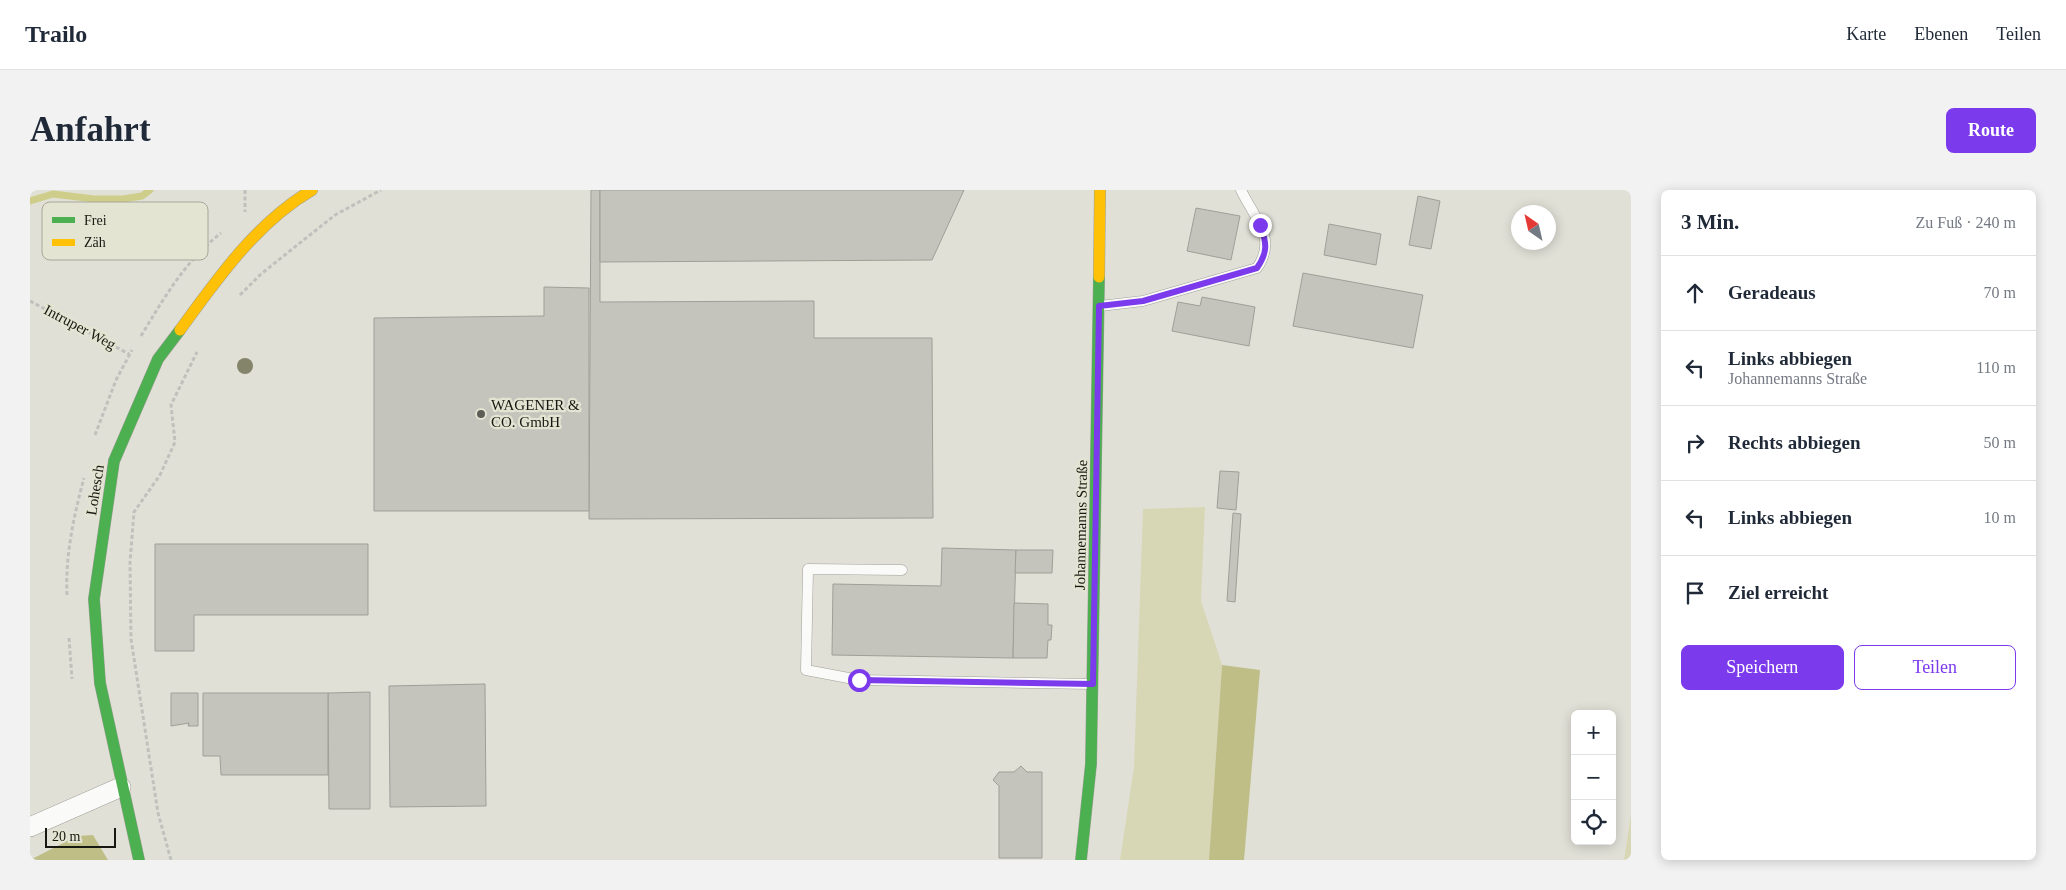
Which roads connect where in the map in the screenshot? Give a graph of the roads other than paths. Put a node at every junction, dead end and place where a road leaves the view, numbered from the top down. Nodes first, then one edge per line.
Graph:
1 (312, 190) edge
2 (1100, 190) edge
3 (1241, 190) edge
4 (1099, 306) junction
5 (902, 570) dead end
6 (1093, 684) junction
7 (121, 787) junction
8 (30, 827) edge
9 (139, 860) edge
10 (1081, 860) edge

1 - 7 street, Lohesch
2 - 4 street, Johannemanns Straße
3 - 4 lane
4 - 6 street, Johannemanns Straße
5 - 6 lane
6 - 10 street, Johannemanns Straße
7 - 8 street
7 - 9 street, Lohesch

